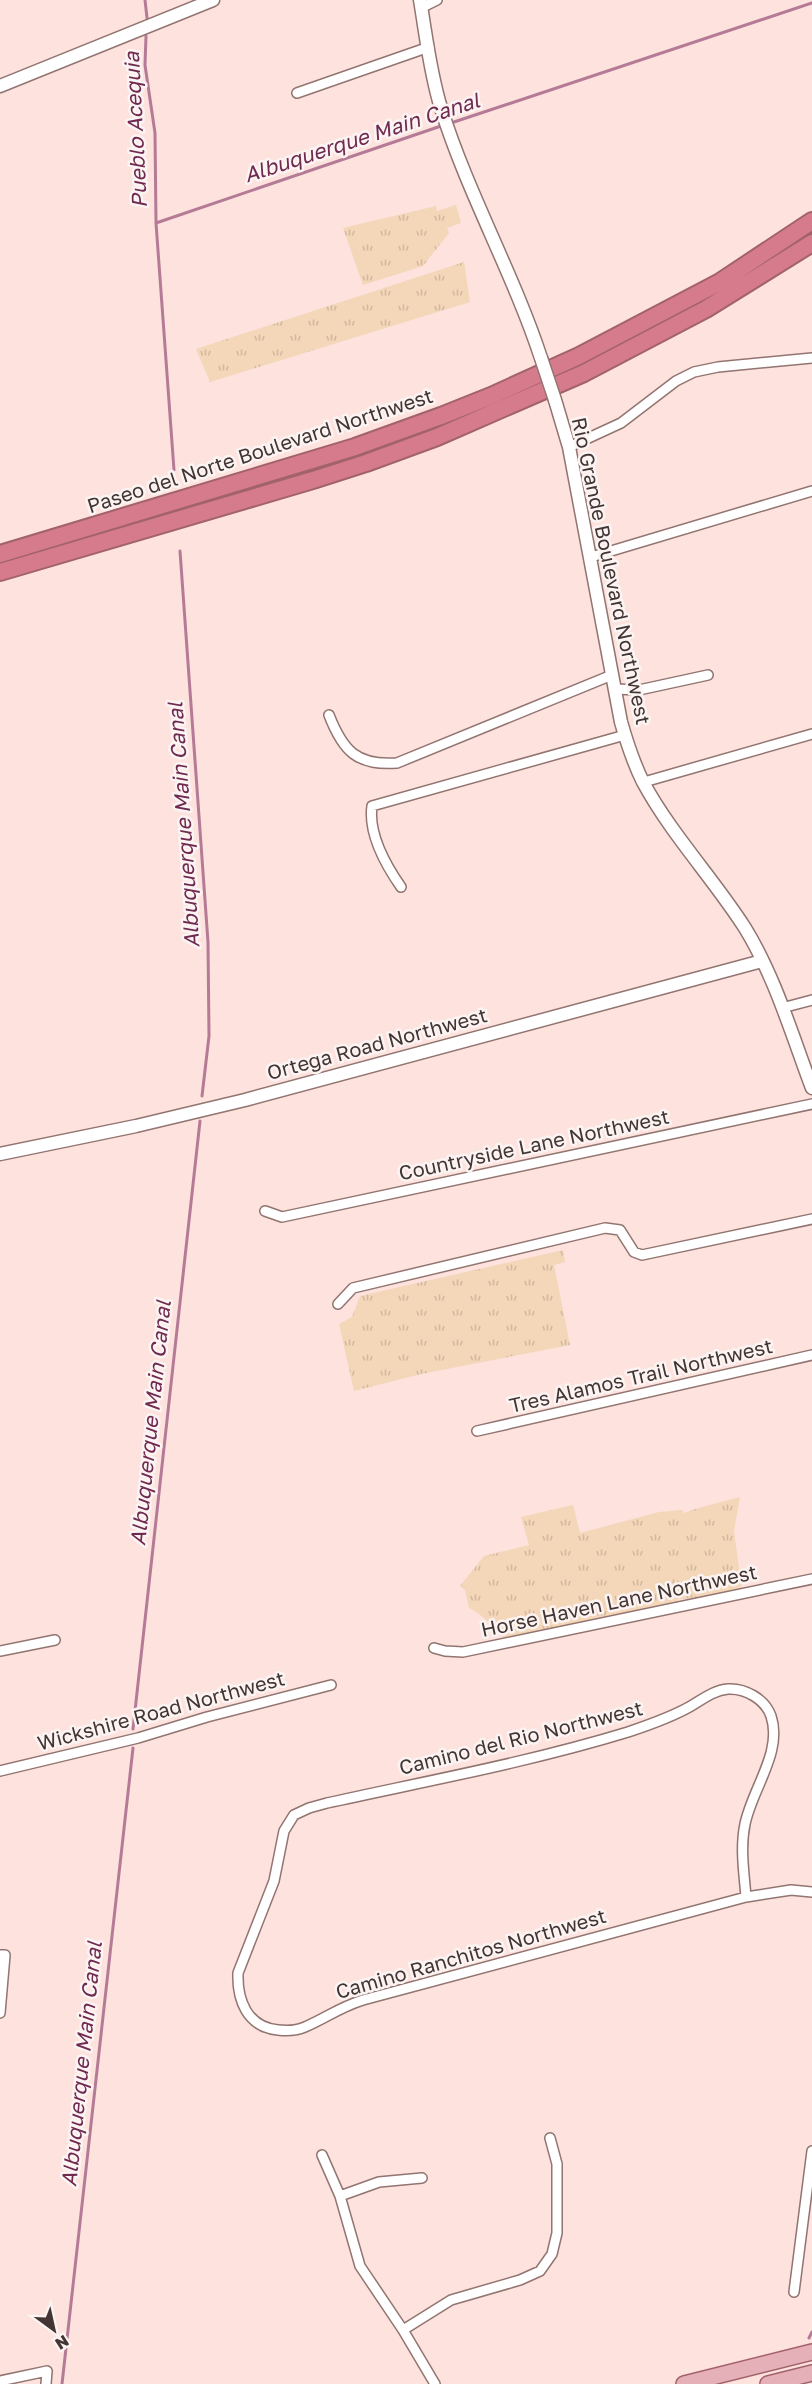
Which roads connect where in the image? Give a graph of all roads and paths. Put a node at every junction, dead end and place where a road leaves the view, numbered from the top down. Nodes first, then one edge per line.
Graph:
1 (213, 0) edge
2 (437, 0) edge
3 (420, 4) edge
4 (429, 47) junction
5 (0, 86) edge
6 (297, 93) dead end
7 (812, 221) edge
8 (812, 243) edge
9 (812, 358) edge
10 (569, 447) junction
11 (812, 491) edge
12 (0, 554) edge
13 (591, 556) junction
14 (0, 572) edge
15 (612, 675) junction
16 (708, 675) dead end
17 (615, 689) junction
18 (329, 715) dead end
19 (812, 734) edge
20 (625, 735) junction
21 (644, 782) junction
22 (400, 887) dead end
23 (762, 961) junction
24 (812, 1000) edge
25 (782, 1008) junction
26 (812, 1088) edge
27 (812, 1104) edge
28 (0, 1154) edge
29 (265, 1211) dead end
30 (812, 1219) edge
31 (338, 1304) dead end
32 (812, 1355) edge
33 (477, 1431) dead end
34 (812, 1579) edge
35 (55, 1640) dead end
36 (434, 1647) dead end
37 (0, 1652) edge
38 (332, 1685) dead end
39 (0, 1771) edge
40 (294, 1815) joint
41 (812, 1892) edge
42 (746, 1897) junction
43 (0, 1955) edge
44 (0, 2013) edge
45 (550, 2138) dead end
46 (812, 2151) edge
47 (322, 2155) dead end
48 (422, 2178) dead end
49 (340, 2196) junction
50 (794, 2292) dead end
51 (403, 2330) junction
52 (812, 2352) edge
53 (812, 2373) edge
54 (0, 2381) edge
55 (46, 2384) edge
56 (435, 2384) edge
57 (684, 2384) edge
58 (768, 2384) edge

1 - 5 street
2 - 3 street
3 - 4 street, Rio Grande Boulevard Northwest
4 - 6 street
4 - 10 street, Rio Grande Boulevard Northwest, bridge
7 - 12 highway, Paseo del Norte Boulevard Northwest
8 - 14 highway, Paseo del Norte Boulevard Northwest
9 - 10 street
10 - 13 street, Rio Grande Boulevard Northwest
11 - 13 street
13 - 15 street, Rio Grande Boulevard Northwest
15 - 17 street, Rio Grande Boulevard Northwest
15 - 18 street
16 - 17 street
17 - 20 street, Rio Grande Boulevard Northwest
19 - 21 street
20 - 21 street, Rio Grande Boulevard Northwest
20 - 22 street
21 - 23 street, Rio Grande Boulevard Northwest
23 - 25 street, Rio Grande Boulevard Northwest
23 - 28 street, Ortega Road Northwest
24 - 25 street
25 - 26 street, Rio Grande Boulevard Northwest
27 - 29 street, Countryside Lane Northwest
30 - 31 street
32 - 33 street, Tres Alamos Trail Northwest
34 - 36 street, Horse Haven Lane Northwest
35 - 37 street
38 - 39 street, Wickshire Road Northwest
40 - 42 street, Camino del Rio Northwest
40 - 42 street, Camino Ranchitos Northwest
41 - 42 street, Camino Ranchitos Northwest
43 - 44 street
45 - 51 street
46 - 50 street
47 - 49 street
48 - 49 street
49 - 51 street
51 - 56 street
52 - 57 main road
53 - 58 main road
54 - 55 street

